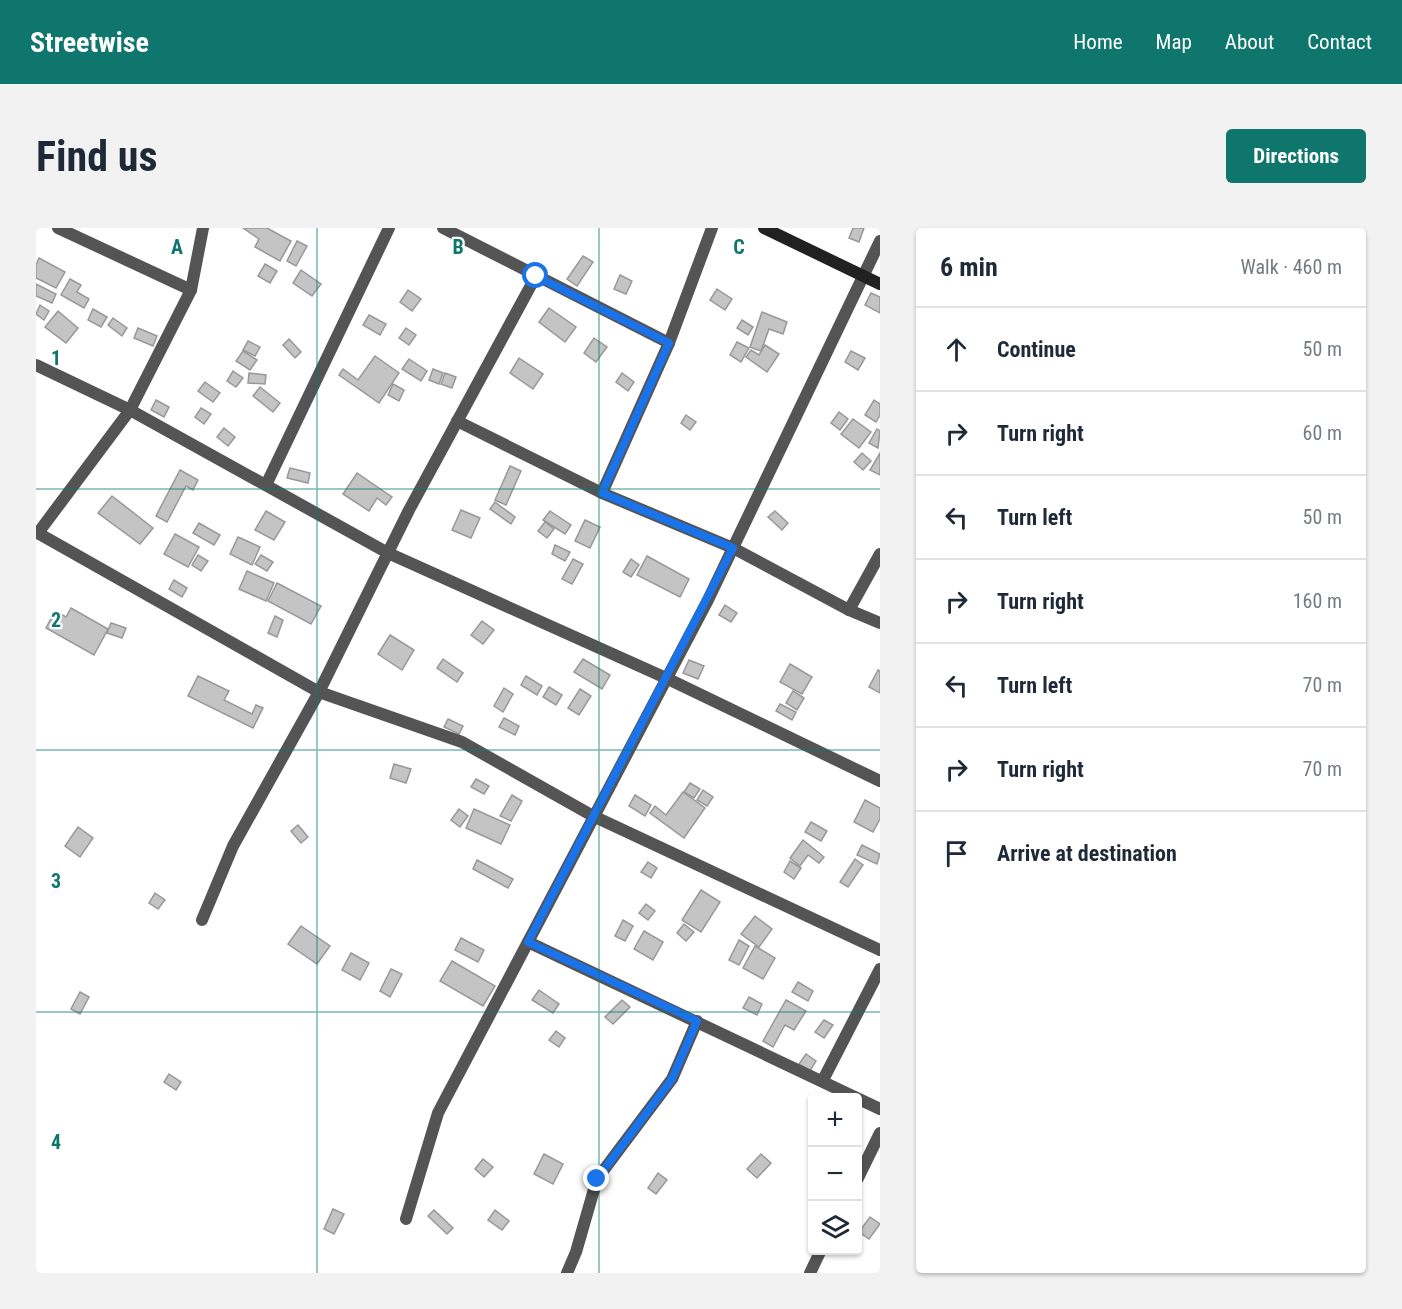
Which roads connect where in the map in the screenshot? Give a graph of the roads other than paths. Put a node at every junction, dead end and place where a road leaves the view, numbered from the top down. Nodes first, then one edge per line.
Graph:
1 (58, 228) edge
2 (203, 228) edge
3 (389, 228) edge
4 (443, 228) edge
5 (711, 228) edge
6 (764, 228) edge
7 (880, 241) edge
8 (863, 275) junction
9 (536, 276) junction
10 (880, 284) edge
11 (191, 290) junction
12 (669, 343) junction
13 (36, 365) edge
14 (130, 410) junction
15 (457, 421) junction
16 (266, 485) junction
17 (602, 493) junction
18 (37, 532) edge
19 (733, 548) junction
20 (388, 553) junction
21 (880, 554) edge
22 (849, 610) junction
23 (880, 623) edge
24 (666, 678) junction
25 (319, 692) junction
26 (880, 782) edge
27 (593, 816) junction
28 (202, 920) dead end
29 (528, 942) junction
30 (880, 950) edge
31 (880, 969) edge
32 (697, 1021) junction
33 (823, 1080) junction
34 (880, 1109) edge
35 (880, 1133) edge
36 (862, 1170) edge
37 (406, 1219) dead end
38 (819, 1255) edge
39 (567, 1273) edge
40 (810, 1273) edge

1 - 11 street
2 - 11 street
3 - 16 street
4 - 9 street
5 - 12 street
6 - 8 street
7 - 8 street
8 - 10 street
8 - 19 street
9 - 12 street
9 - 15 street
11 - 14 street
12 - 17 street
13 - 14 street
14 - 16 street
14 - 18 street
15 - 17 street
15 - 20 street
16 - 20 street
17 - 19 street
18 - 25 street
19 - 22 street
19 - 24 street
20 - 24 street
20 - 25 street
21 - 22 street
22 - 23 street
24 - 26 street
24 - 27 street
25 - 27 street
25 - 28 street
27 - 29 street
27 - 30 street
29 - 32 street
29 - 37 street
31 - 33 street
32 - 33 street
32 - 39 street
33 - 34 street
35 - 36 street
38 - 40 street

